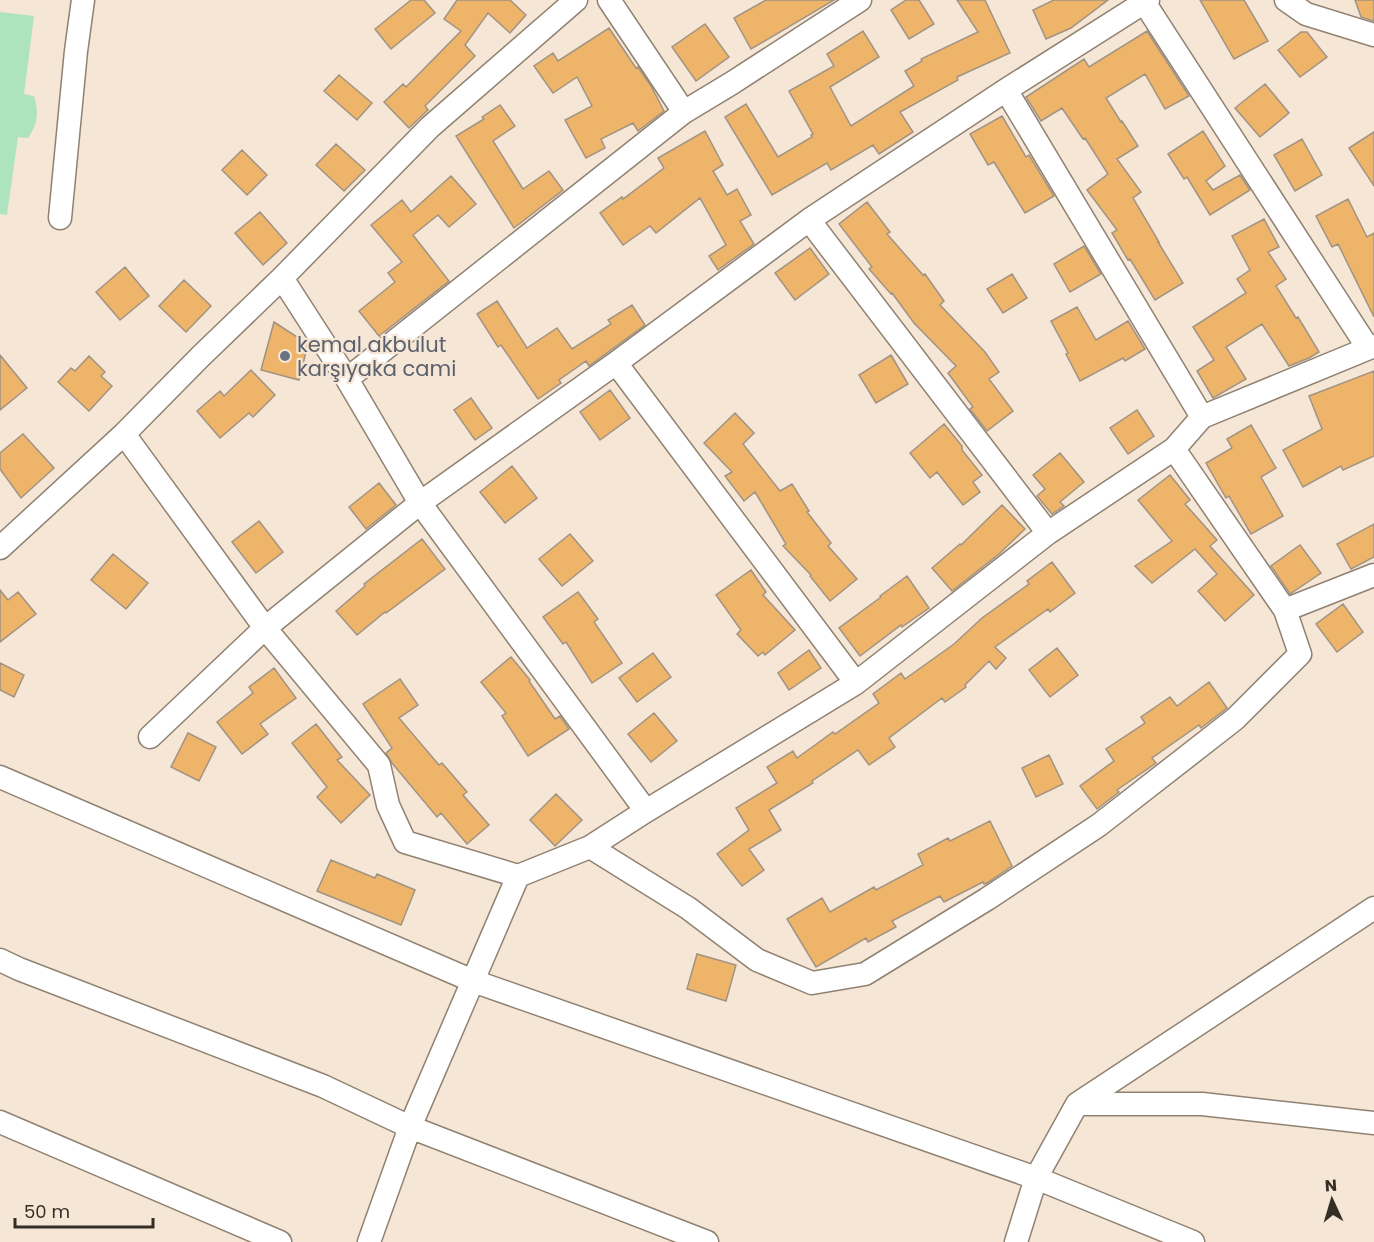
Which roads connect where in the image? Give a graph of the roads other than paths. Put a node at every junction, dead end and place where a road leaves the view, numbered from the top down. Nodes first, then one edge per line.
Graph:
1 (83, 0) edge
2 (576, 0) edge
3 (609, 0) edge
4 (860, 0) edge
5 (1286, 0) edge
6 (1146, 1) edge
7 (1374, 35) edge
8 (1006, 90) junction
9 (684, 112) junction
10 (60, 218) dead end
11 (809, 220) junction
12 (282, 278) junction
13 (1371, 347) edge
14 (616, 363) junction
15 (347, 379) junction
16 (1202, 417) junction
17 (124, 434) junction
18 (1174, 449) junction
19 (420, 503) junction
20 (1048, 532) junction
21 (0, 548) edge
22 (1374, 575) edge
23 (1285, 610) junction
24 (265, 628) junction
25 (856, 683) junction
26 (150, 737) dead end
27 (0, 777) edge
28 (646, 811) junction
29 (590, 847) junction
30 (518, 876) junction
31 (1374, 908) edge
32 (0, 960) edge
33 (473, 981) junction
34 (1077, 1104) junction
35 (0, 1122) edge
36 (1374, 1123) edge
37 (410, 1127) junction
38 (1036, 1178) junction
39 (280, 1242) edge
40 (369, 1242) edge
41 (707, 1242) edge
42 (1016, 1242) edge
43 (1193, 1242) edge

1 - 10 street
2 - 12 street
3 - 9 street
4 - 9 street
5 - 7 street
6 - 8 street
6 - 13 street
8 - 11 street
8 - 16 street
9 - 15 street
11 - 14 street
11 - 20 street
12 - 15 street
12 - 17 street
13 - 16 street
14 - 19 street
14 - 25 street
15 - 19 street
16 - 18 street
17 - 21 street
17 - 24 street
18 - 20 street
18 - 23 street
19 - 24 street
19 - 28 street
20 - 25 street
22 - 23 street
23 - 29 street
24 - 26 street
24 - 30 street
25 - 28 street
27 - 33 street
28 - 29 street
29 - 30 street
30 - 33 street
31 - 34 street
32 - 37 street
33 - 37 street
33 - 38 street
34 - 36 street
34 - 38 street
35 - 39 street
37 - 40 street
37 - 41 street
38 - 42 street
38 - 43 street

